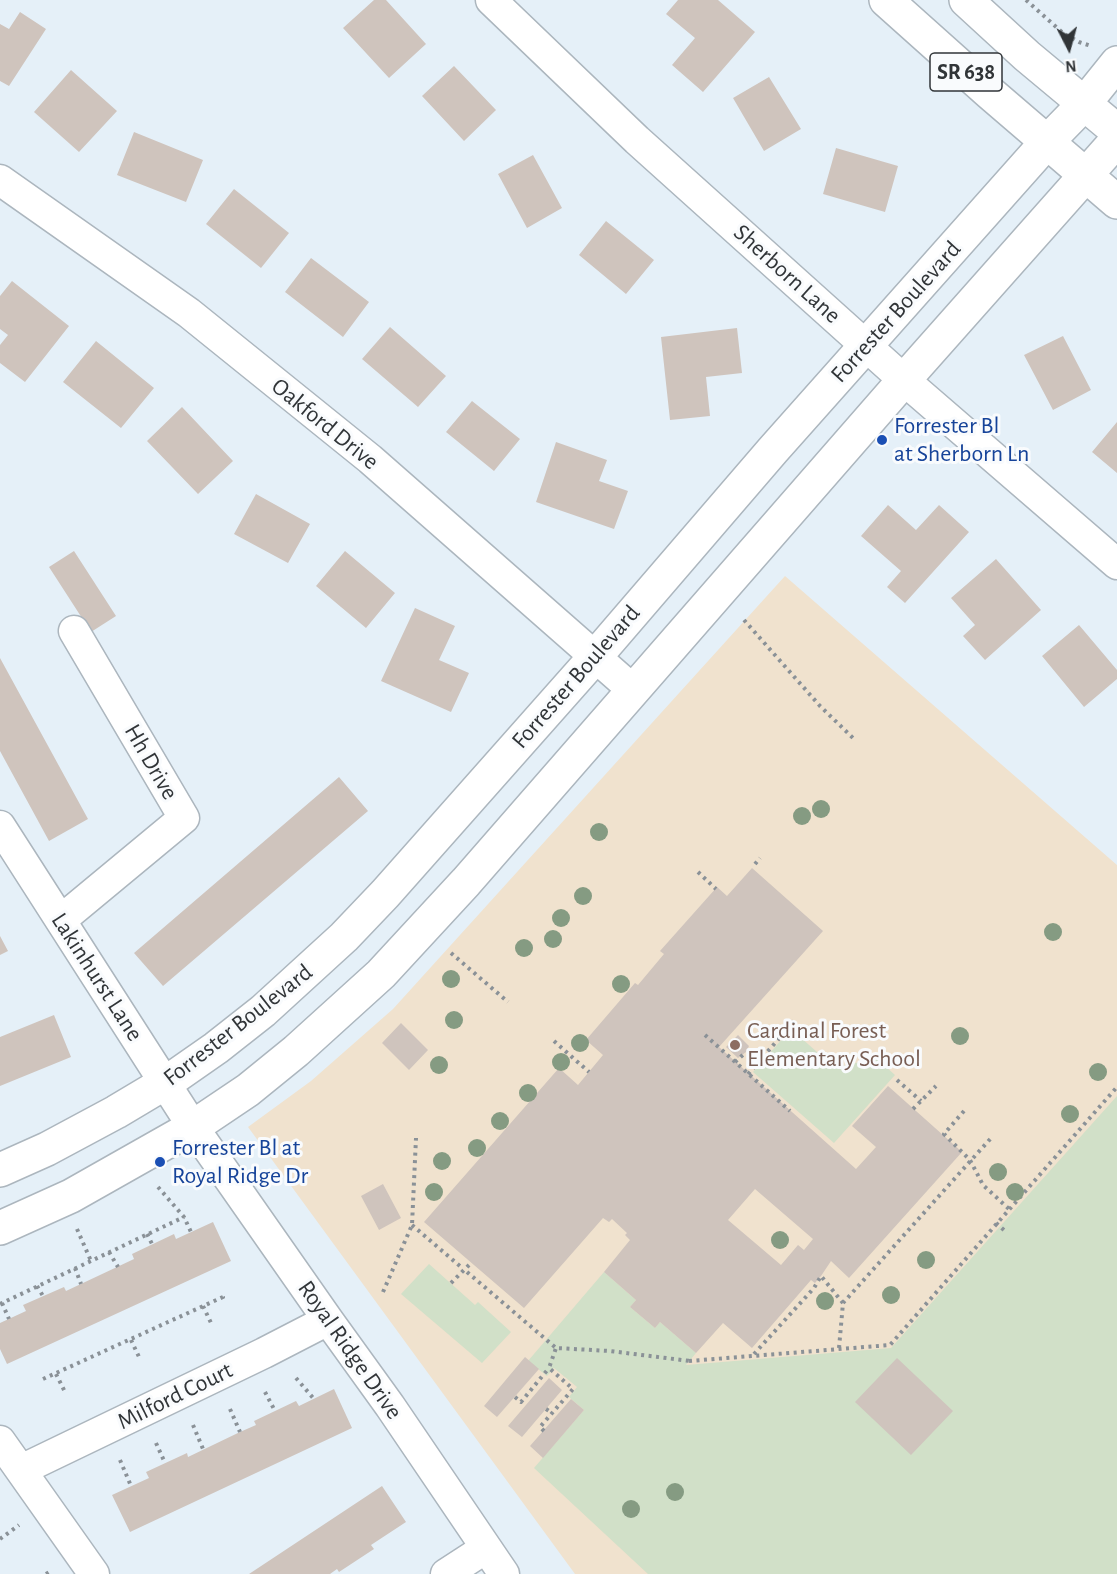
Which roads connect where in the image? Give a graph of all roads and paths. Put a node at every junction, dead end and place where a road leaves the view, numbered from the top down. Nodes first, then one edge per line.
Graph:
1 (491, 0) edge
2 (886, 0) edge
3 (966, 0) edge
4 (1026, 0) edge
5 (1116, 64) edge
6 (1084, 104) junction
7 (1117, 131) edge
8 (1117, 140) edge
9 (1047, 143) junction
10 (1087, 175) junction
11 (0, 180) edge
12 (1117, 202) edge
13 (866, 345) junction
14 (904, 380) junction
15 (1117, 564) edge
16 (744, 620) dead end
17 (74, 631) dead end
18 (595, 657) junction
19 (633, 690) junction
20 (853, 738) dead end
21 (0, 826) edge
22 (760, 858) dead end
23 (755, 864) dead end
24 (698, 872) dead end
25 (716, 889) dead end
26 (61, 920) junction
27 (451, 953) dead end
28 (508, 1002) dead end
29 (797, 1018) dead end
30 (705, 1035) dead end
31 (554, 1041) dead end
32 (746, 1052) dead end
33 (735, 1062) junction
34 (589, 1072) dead end
35 (748, 1074) junction
36 (897, 1080) dead end
37 (165, 1083) junction
38 (936, 1086) dead end
39 (1117, 1088) edge
40 (921, 1101) junction
41 (913, 1109) dead end
42 (790, 1111) dead end
43 (964, 1111) dead end
44 (194, 1127) junction
45 (992, 1137) dead end
46 (416, 1138) dead end
47 (970, 1161) junction
48 (0, 1170) edge
49 (158, 1187) dead end
50 (1009, 1209) junction
51 (184, 1217) junction
52 (996, 1223) junction
53 (412, 1225) junction
54 (0, 1228) edge
55 (77, 1229) dead end
56 (1004, 1230) dead end
57 (191, 1232) dead end
58 (147, 1234) junction
59 (152, 1244) dead end
60 (109, 1252) junction
61 (91, 1261) junction
62 (471, 1263) dead end
63 (118, 1267) dead end
64 (461, 1267) dead end
65 (75, 1268) junction
66 (467, 1272) dead end
67 (451, 1283) dead end
68 (81, 1284) dead end
69 (38, 1286) junction
70 (383, 1292) dead end
71 (221, 1293) dead end
72 (43, 1296) dead end
73 (1, 1303) edge
74 (843, 1303) junction
75 (203, 1306) junction
76 (9, 1319) dead end
77 (328, 1320) junction
78 (212, 1325) dead end
79 (130, 1340) junction
80 (556, 1348) junction
81 (839, 1348) junction
82 (754, 1354) junction
83 (140, 1359) dead end
84 (550, 1369) junction
85 (56, 1374) junction
86 (45, 1378) dead end
87 (296, 1378) dead end
88 (265, 1392) dead end
89 (66, 1394) dead end
90 (515, 1397) dead end
91 (314, 1399) dead end
92 (230, 1409) dead end
93 (546, 1409) dead end
94 (275, 1411) dead end
95 (552, 1413) junction
96 (193, 1425) dead end
97 (544, 1431) dead end
98 (240, 1432) dead end
99 (0, 1441) edge
100 (156, 1443) dead end
101 (204, 1449) dead end
102 (120, 1460) dead end
103 (165, 1463) dead end
104 (21, 1470) junction
105 (132, 1486) dead end
106 (19, 1526) dead end
107 (0, 1539) edge
108 (486, 1548) junction
109 (51, 1570) dead end
110 (46, 1574) edge
111 (94, 1574) edge
112 (447, 1574) edge
113 (504, 1574) edge

1 - 13 street, Sherborn Lane
2 - 9 street, SR 638
3 - 6 street, SR 638
4 - 5 path
5 - 6 street, Forrester Boulevard
6 - 7 street, SR 638
6 - 9 street, Forrester Boulevard
8 - 10 street
9 - 10 street, SR 638
9 - 13 street, Forrester Boulevard
10 - 12 street, SR 638
10 - 14 street
11 - 18 street, Oakford Drive
13 - 14 street, Sherborn Lane
13 - 18 street, Forrester Boulevard
14 - 15 street, Sherborn Lane
14 - 19 street
16 - 20 path
17 - 26 street, Hh Drive
18 - 19 street, Oakford Drive
18 - 37 street, Forrester Boulevard
19 - 44 street
21 - 26 street, Lakinhurst Lane
22 - 23 path
24 - 25 path
26 - 37 street, Lakinhurst Lane
27 - 28 path
29 - 35 path
30 - 33 path
31 - 34 path
32 - 33 path
33 - 35 path
35 - 42 path
36 - 40 path
37 - 44 street, Lakinhurst Lane
37 - 48 street, Forrester Boulevard
38 - 40 path
39 - 50 path
40 - 41 path
43 - 47 path
44 - 54 street
44 - 77 street, Royal Ridge Drive
45 - 47 path
46 - 53 path
47 - 50 path
47 - 74 path
49 - 51 path
50 - 52 path
51 - 57 path
51 - 58 path
52 - 56 path
52 - 81 path
53 - 64 path
53 - 70 path
55 - 61 path
58 - 59 path
58 - 60 path
60 - 61 path
60 - 63 path
61 - 65 path
62 - 67 path
65 - 68 path
65 - 69 path
66 - 80 path
69 - 72 path
69 - 73 path
71 - 75 path
73 - 76 path
74 - 81 path
74 - 82 path
75 - 78 path
75 - 79 path
77 - 104 street, Milford Court
77 - 108 street, Royal Ridge Drive
79 - 83 path
79 - 85 path
80 - 82 path
80 - 84 path
81 - 82 path
84 - 90 path
84 - 95 path
85 - 86 path
85 - 89 path
87 - 91 path
88 - 94 path
92 - 98 path
93 - 95 path
95 - 97 path
96 - 101 path
99 - 104 street
100 - 103 path
102 - 105 path
104 - 111 street
106 - 107 path
108 - 112 street
108 - 113 street, Royal Ridge Drive
109 - 110 path

